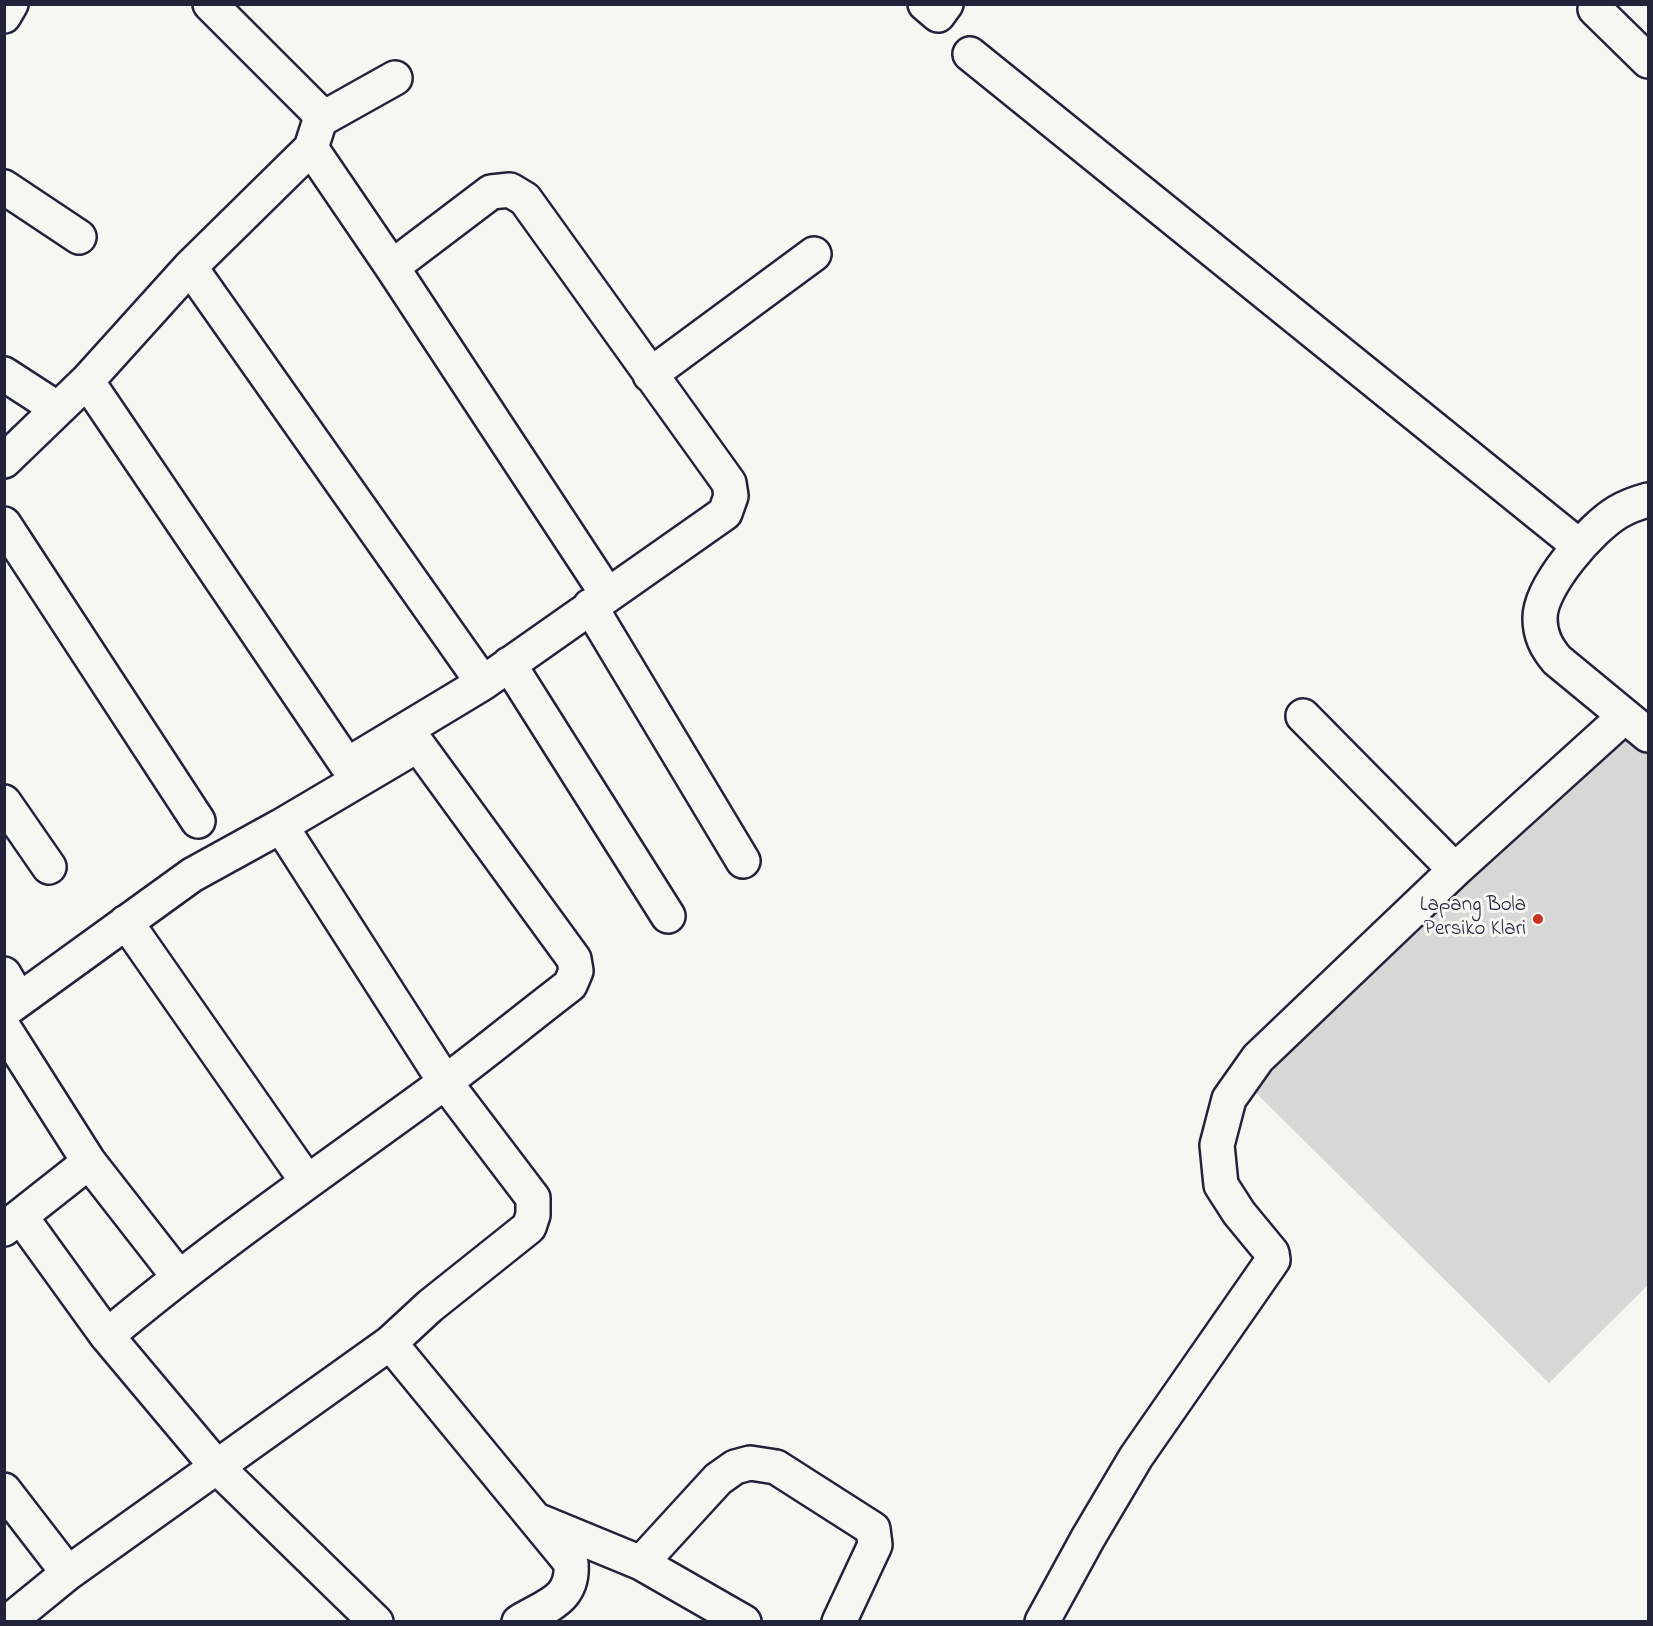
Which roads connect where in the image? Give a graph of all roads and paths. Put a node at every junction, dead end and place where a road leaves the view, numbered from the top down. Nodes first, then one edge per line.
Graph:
1 (12, 4) edge
2 (210, 4) edge
3 (925, 4) edge
4 (946, 4) edge
5 (1595, 9) dead end
6 (4, 16) edge
7 (970, 54) dead end
8 (1648, 61) edge
9 (395, 78) dead end
10 (316, 134) junction
11 (4, 187) edge
12 (79, 237) dead end
13 (814, 254) dead end
14 (190, 267) junction
15 (392, 267) junction
16 (4, 374) edge
17 (650, 375) junction
18 (87, 381) junction
19 (58, 409) junction
20 (4, 461) edge
21 (1648, 500) edge
22 (4, 525) edge
23 (1579, 546) junction
24 (599, 600) junction
25 (496, 673) junction
26 (1303, 716) dead end
27 (1637, 726) edge
28 (4, 802) edge
29 (198, 821) dead end
30 (281, 826) junction
31 (743, 861) dead end
32 (49, 867) dead end
33 (1455, 870) junction
34 (668, 916) dead end
35 (126, 922) junction
36 (8, 1003) edge
37 (445, 1082) junction
38 (89, 1162) junction
39 (306, 1180) junction
40 (13, 1223) edge
41 (178, 1276) junction
42 (106, 1336) junction
43 (390, 1343) junction
44 (217, 1467) junction
45 (4, 1490) edge
46 (535, 1520) junction
47 (641, 1563) junction
48 (68, 1573) junction
49 (8, 1622) edge
50 (376, 1622) edge
51 (519, 1622) edge
52 (744, 1622) edge
53 (839, 1622) edge
54 (1042, 1622) edge

1 - 6 street
2 - 10 street
3 - 4 street
5 - 8 street
7 - 23 street
9 - 10 street
10 - 14 street
10 - 15 street
11 - 12 street
13 - 17 street
14 - 18 street
14 - 25 street
15 - 17 street
15 - 24 street
16 - 19 street
17 - 24 street
18 - 19 street
18 - 25 street
19 - 20 street
21 - 23 street
22 - 29 street
23 - 27 street
24 - 25 street
24 - 31 street
25 - 34 street
26 - 33 street
27 - 33 street
28 - 32 street
30 - 35 street
30 - 37 street
30 - 37 street
33 - 54 street
35 - 36 street
35 - 39 street
36 - 38 street
37 - 39 street
37 - 43 street
38 - 40 street
38 - 41 street
39 - 41 street
40 - 42 street
41 - 42 street
42 - 44 street
43 - 44 street
43 - 46 street
44 - 48 street
44 - 50 street
45 - 48 street
46 - 47 street
46 - 51 street
47 - 52 street
47 - 53 street
48 - 49 street

